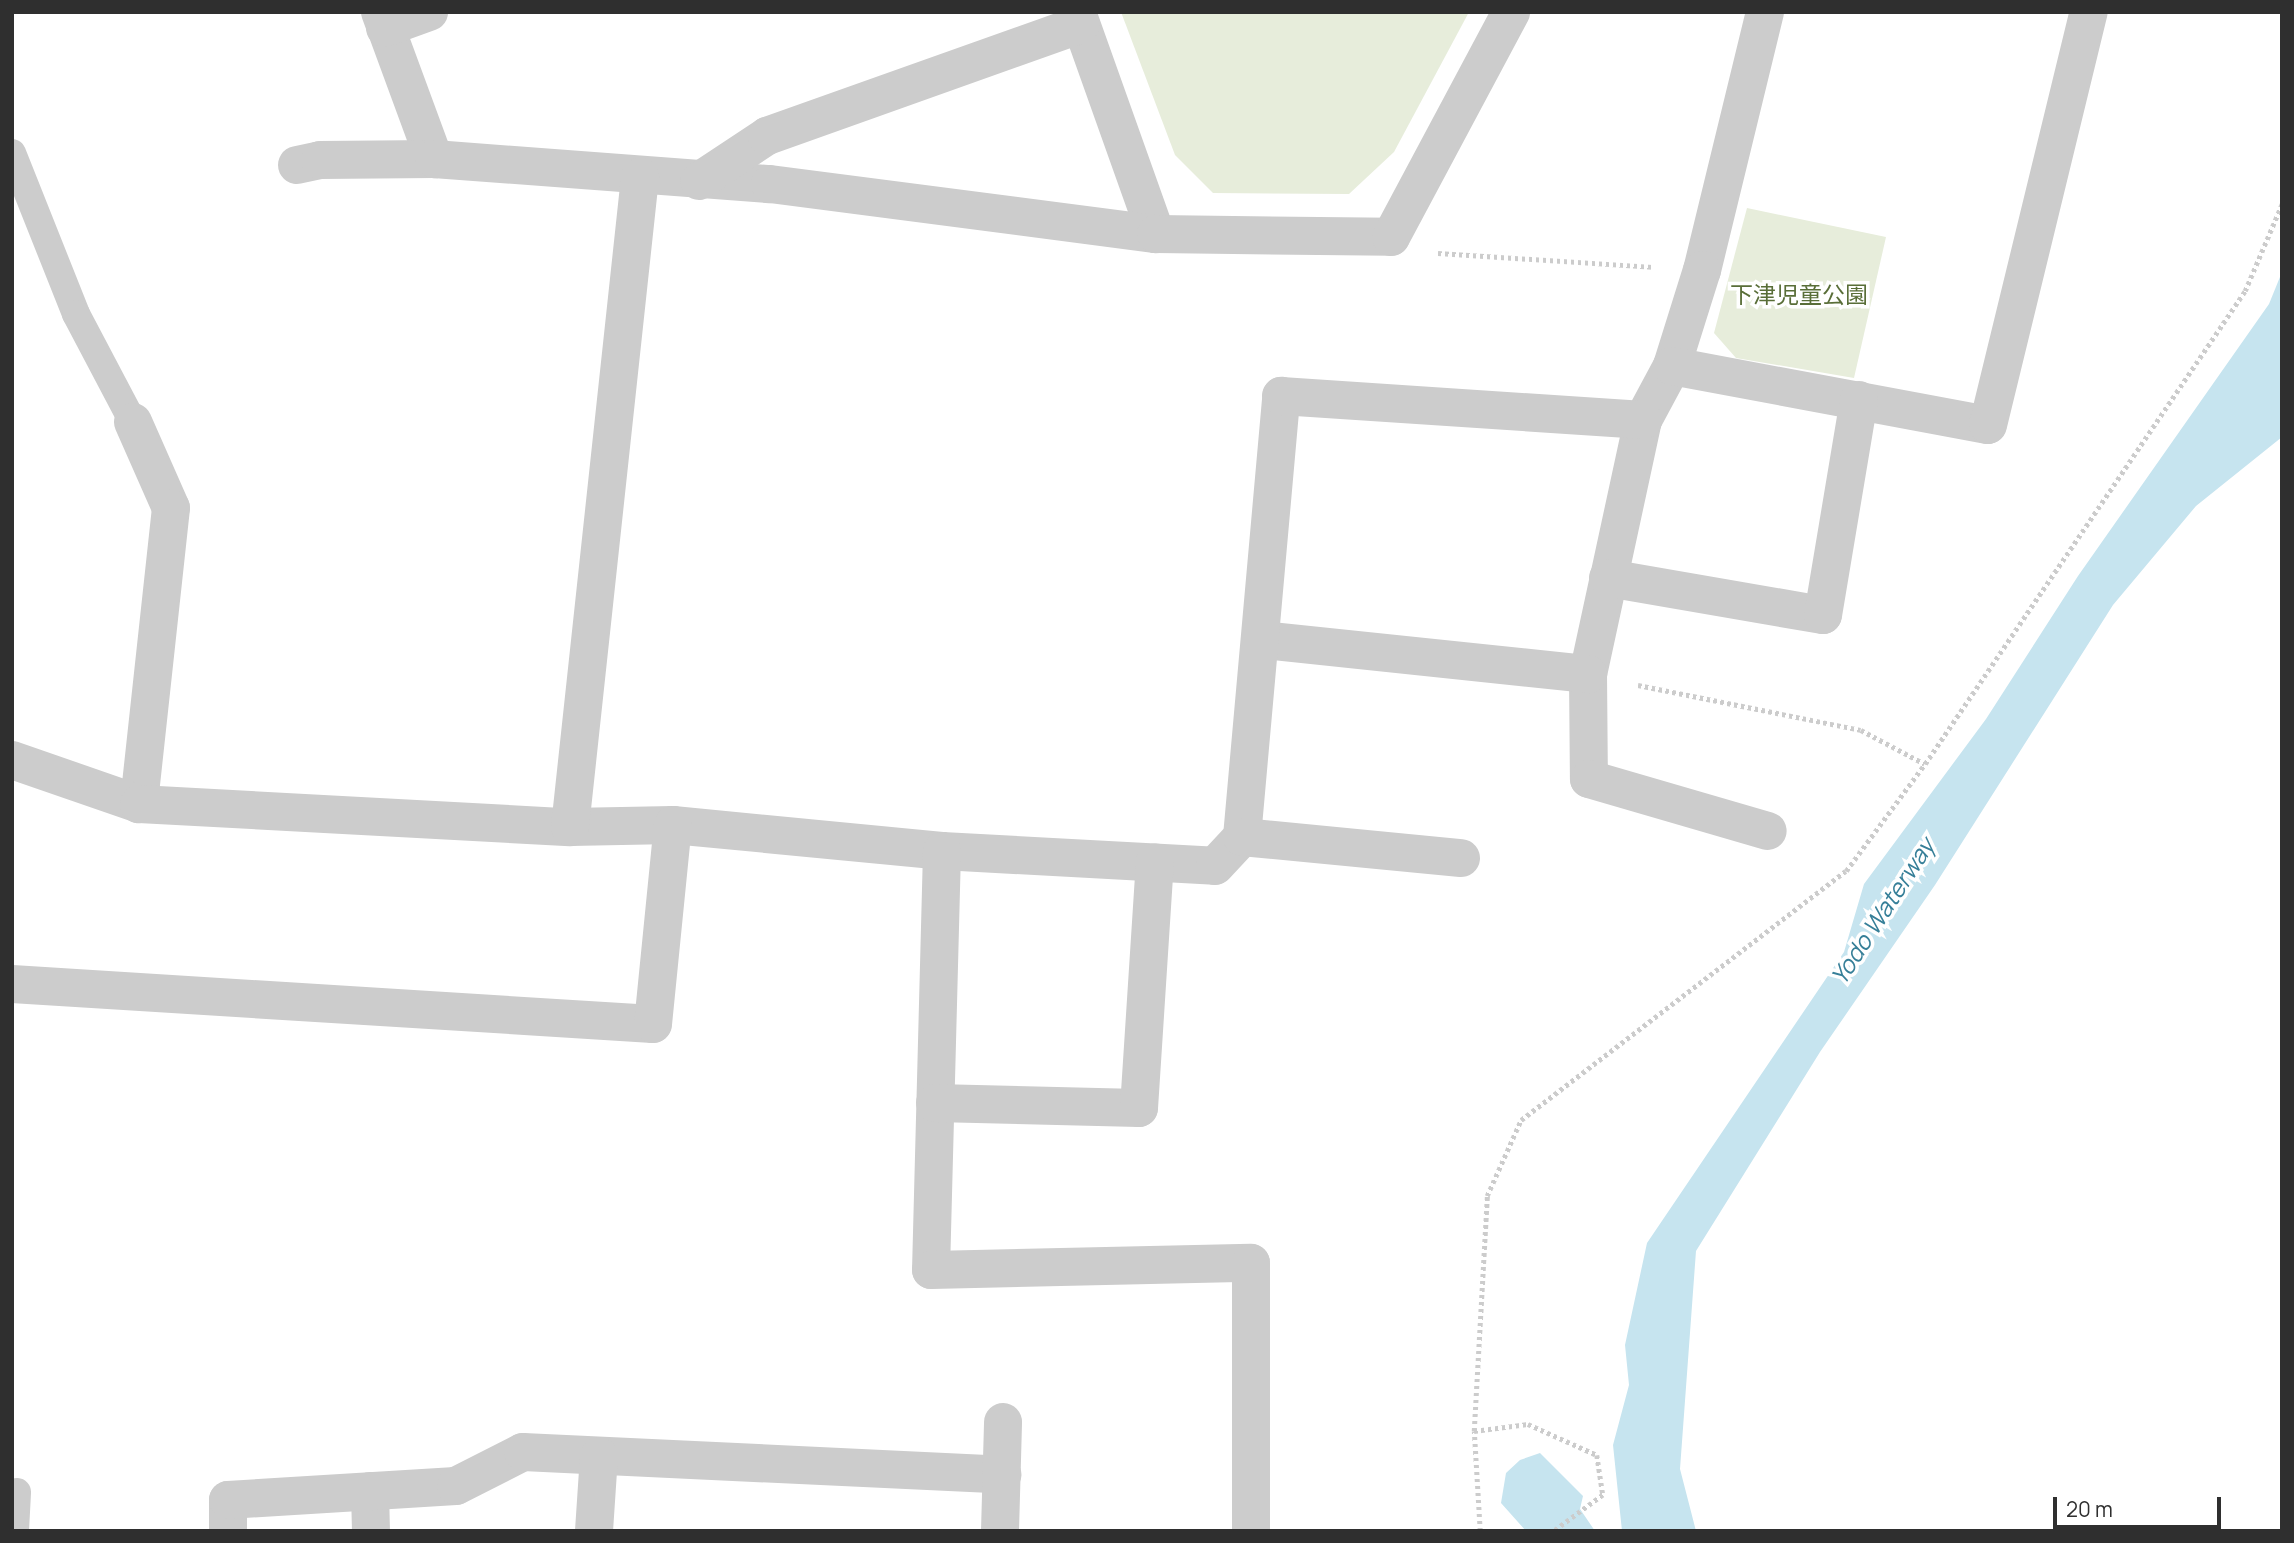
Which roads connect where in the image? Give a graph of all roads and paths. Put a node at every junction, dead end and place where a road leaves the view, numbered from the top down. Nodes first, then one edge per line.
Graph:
1 (429, 12) edge
2 (1511, 12) edge
3 (1765, 12) edge
4 (2089, 12) edge
5 (1079, 18) edge
6 (382, 20) edge
7 (12, 153) edge
8 (433, 159) junction
9 (297, 166) dead end
10 (640, 177) junction
11 (699, 181) junction
12 (2282, 204) edge
13 (1156, 234) junction
14 (1391, 237) junction
15 (1702, 270) junction
16 (1672, 366) junction
17 (1859, 400) junction
18 (1643, 420) junction
19 (133, 422) joint
20 (1608, 578) junction
21 (1263, 640) junction
22 (1588, 674) junction
23 (12, 760) edge
24 (1925, 764) junction
25 (139, 804) junction
26 (673, 825) junction
27 (570, 827) junction
28 (1768, 831) dead end
29 (1242, 837) junction
30 (942, 851) junction
31 (1461, 858) dead end
32 (1155, 863) junction
33 (12, 984) edge
34 (935, 1103) junction
35 (1003, 1422) dead end
36 (1474, 1431) junction
37 (599, 1456) junction
38 (1002, 1475) junction
39 (370, 1491) junction
40 (17, 1492) dead end
41 (15, 1531) edge
42 (228, 1531) edge
43 (371, 1531) edge
44 (594, 1531) edge
45 (1000, 1531) edge
46 (1251, 1531) edge
47 (1480, 1531) edge
48 (1554, 1531) edge

1 - 6 street
2 - 14 street
3 - 15 street
4 - 17 street
5 - 11 street
5 - 13 street
6 - 8 street
7 - 19 lane
8 - 9 street
8 - 10 street
10 - 11 street
10 - 27 street
11 - 13 street
12 - 24 path
13 - 14 street
14 - 15 path
15 - 16 street
16 - 17 street
16 - 18 street
17 - 20 street
18 - 20 street
18 - 21 street
19 - 25 street
20 - 22 street
21 - 22 street
21 - 29 street
22 - 24 path
22 - 28 street
23 - 25 street
24 - 36 path
25 - 27 street
26 - 27 street
26 - 30 street
26 - 33 street
29 - 31 street
29 - 32 street
30 - 32 street
30 - 34 street
32 - 34 street
34 - 46 street
35 - 38 street
36 - 47 path
36 - 48 path
37 - 38 street
37 - 39 street
37 - 44 street
38 - 45 street
39 - 42 street
39 - 43 street
40 - 41 lane

